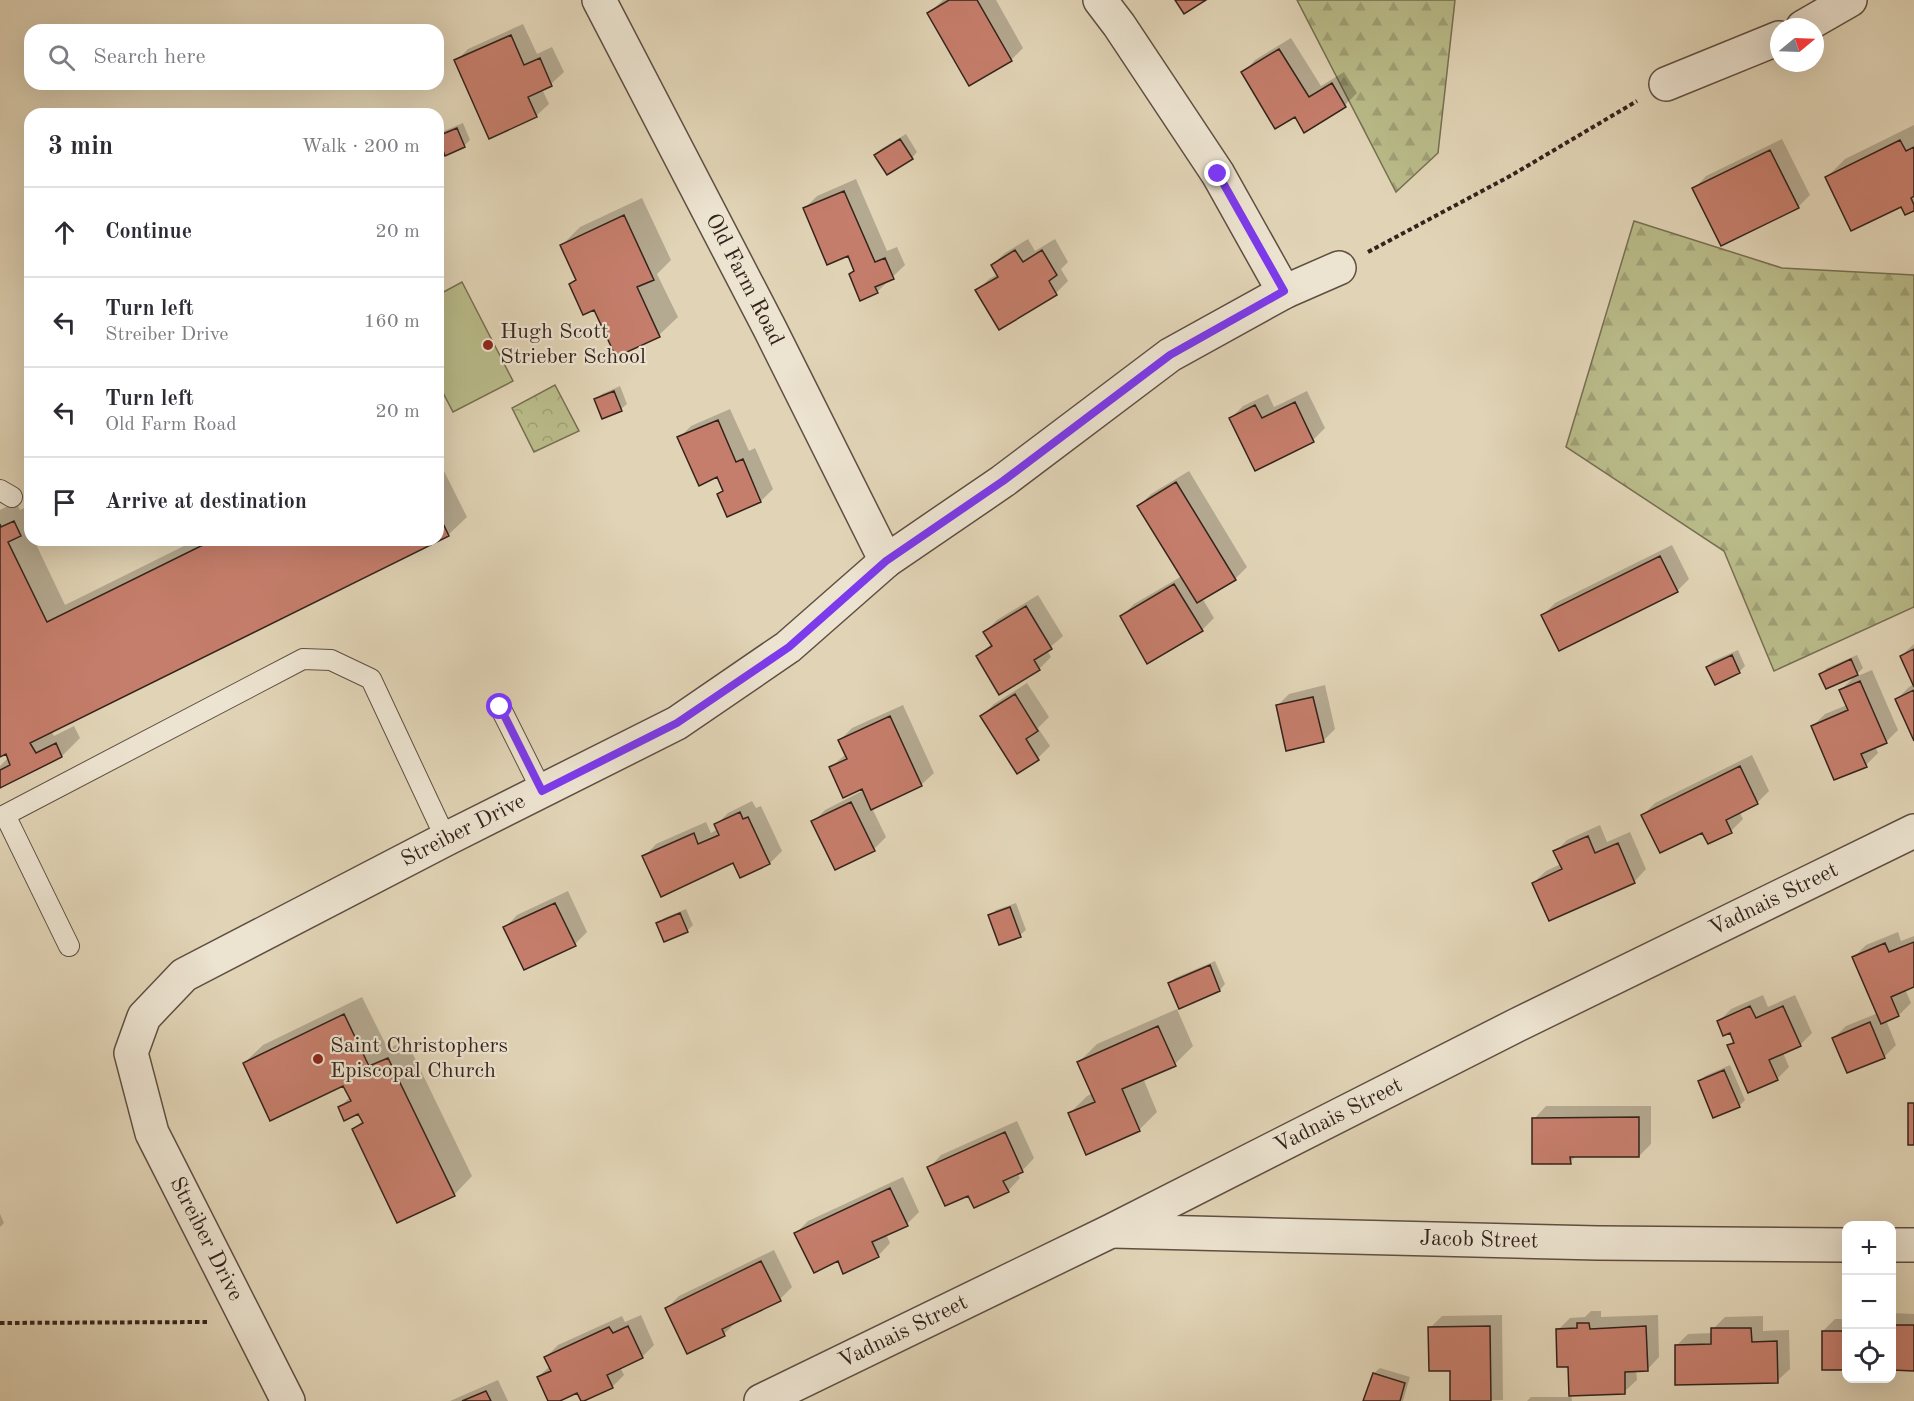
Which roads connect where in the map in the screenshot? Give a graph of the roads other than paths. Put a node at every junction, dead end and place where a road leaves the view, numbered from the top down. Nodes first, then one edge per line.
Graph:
1 (599, 0) edge
2 (1100, 0) edge
3 (1850, 0) edge
4 (1819, 18) edge
5 (1770, 42) edge
6 (1666, 84) road end
7 (1339, 268) road end
8 (1284, 291) junction
9 (886, 561) junction
10 (500, 707) dead end
11 (542, 791) junction
12 (3, 814) edge
13 (1914, 831) edge
14 (446, 839) junction
15 (69, 946) dead end
16 (1111, 1231) junction
17 (1842, 1245) edge
18 (1896, 1245) edge
19 (1914, 1245) edge
20 (288, 1401) edge
21 (761, 1401) edge

1 - 9 street, Old Farm Road
2 - 8 street
3 - 4 street
5 - 6 street
7 - 8 street, Streiber Drive
8 - 9 street, Streiber Drive
9 - 11 street, Streiber Drive
10 - 11 lane
11 - 14 street, Streiber Drive
12 - 14 lane
12 - 15 lane
13 - 16 street, Vadnais Street
14 - 20 street, Streiber Drive
16 - 17 street, Jacob Street
16 - 21 street, Vadnais Street
18 - 19 street

